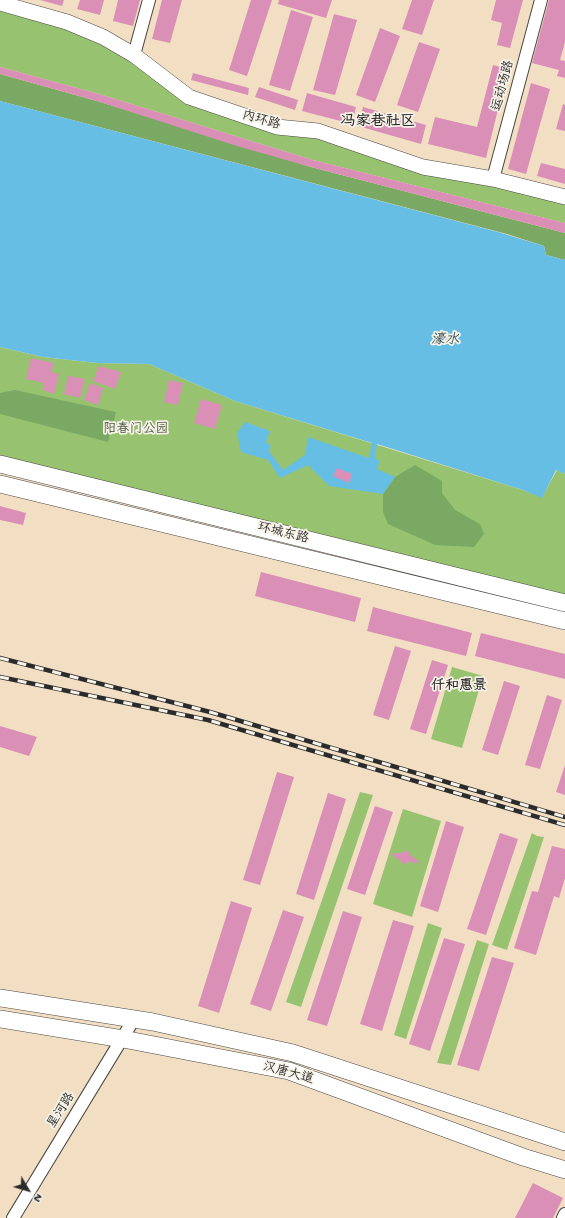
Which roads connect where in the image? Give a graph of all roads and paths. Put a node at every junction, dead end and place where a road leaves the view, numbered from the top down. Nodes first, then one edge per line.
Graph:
1 (149, 0) edge
2 (541, 0) edge
3 (0, 3) edge
4 (134, 55) junction
5 (493, 179) junction
6 (565, 197) edge
7 (0, 464) edge
8 (0, 484) edge
9 (565, 603) edge
10 (565, 621) edge
11 (0, 998) edge
12 (0, 1019) edge
13 (134, 1019) junction
14 (123, 1039) junction
15 (565, 1142) edge
16 (565, 1170) edge
17 (565, 1214) edge
18 (13, 1218) edge
19 (563, 1218) edge

1 - 4 street
2 - 5 street, 运动场路
3 - 4 street, 内环路
4 - 5 street, 内环路
5 - 6 street, 内环路
7 - 9 main road, 环城东路
8 - 10 main road, 环城东路
11 - 13 main road, 汉唐大道
12 - 14 main road, 汉唐大道
13 - 14 street, 星河路
13 - 15 main road, 汉唐大道
14 - 16 main road, 汉唐大道
14 - 18 street, 星河路
17 - 19 street

